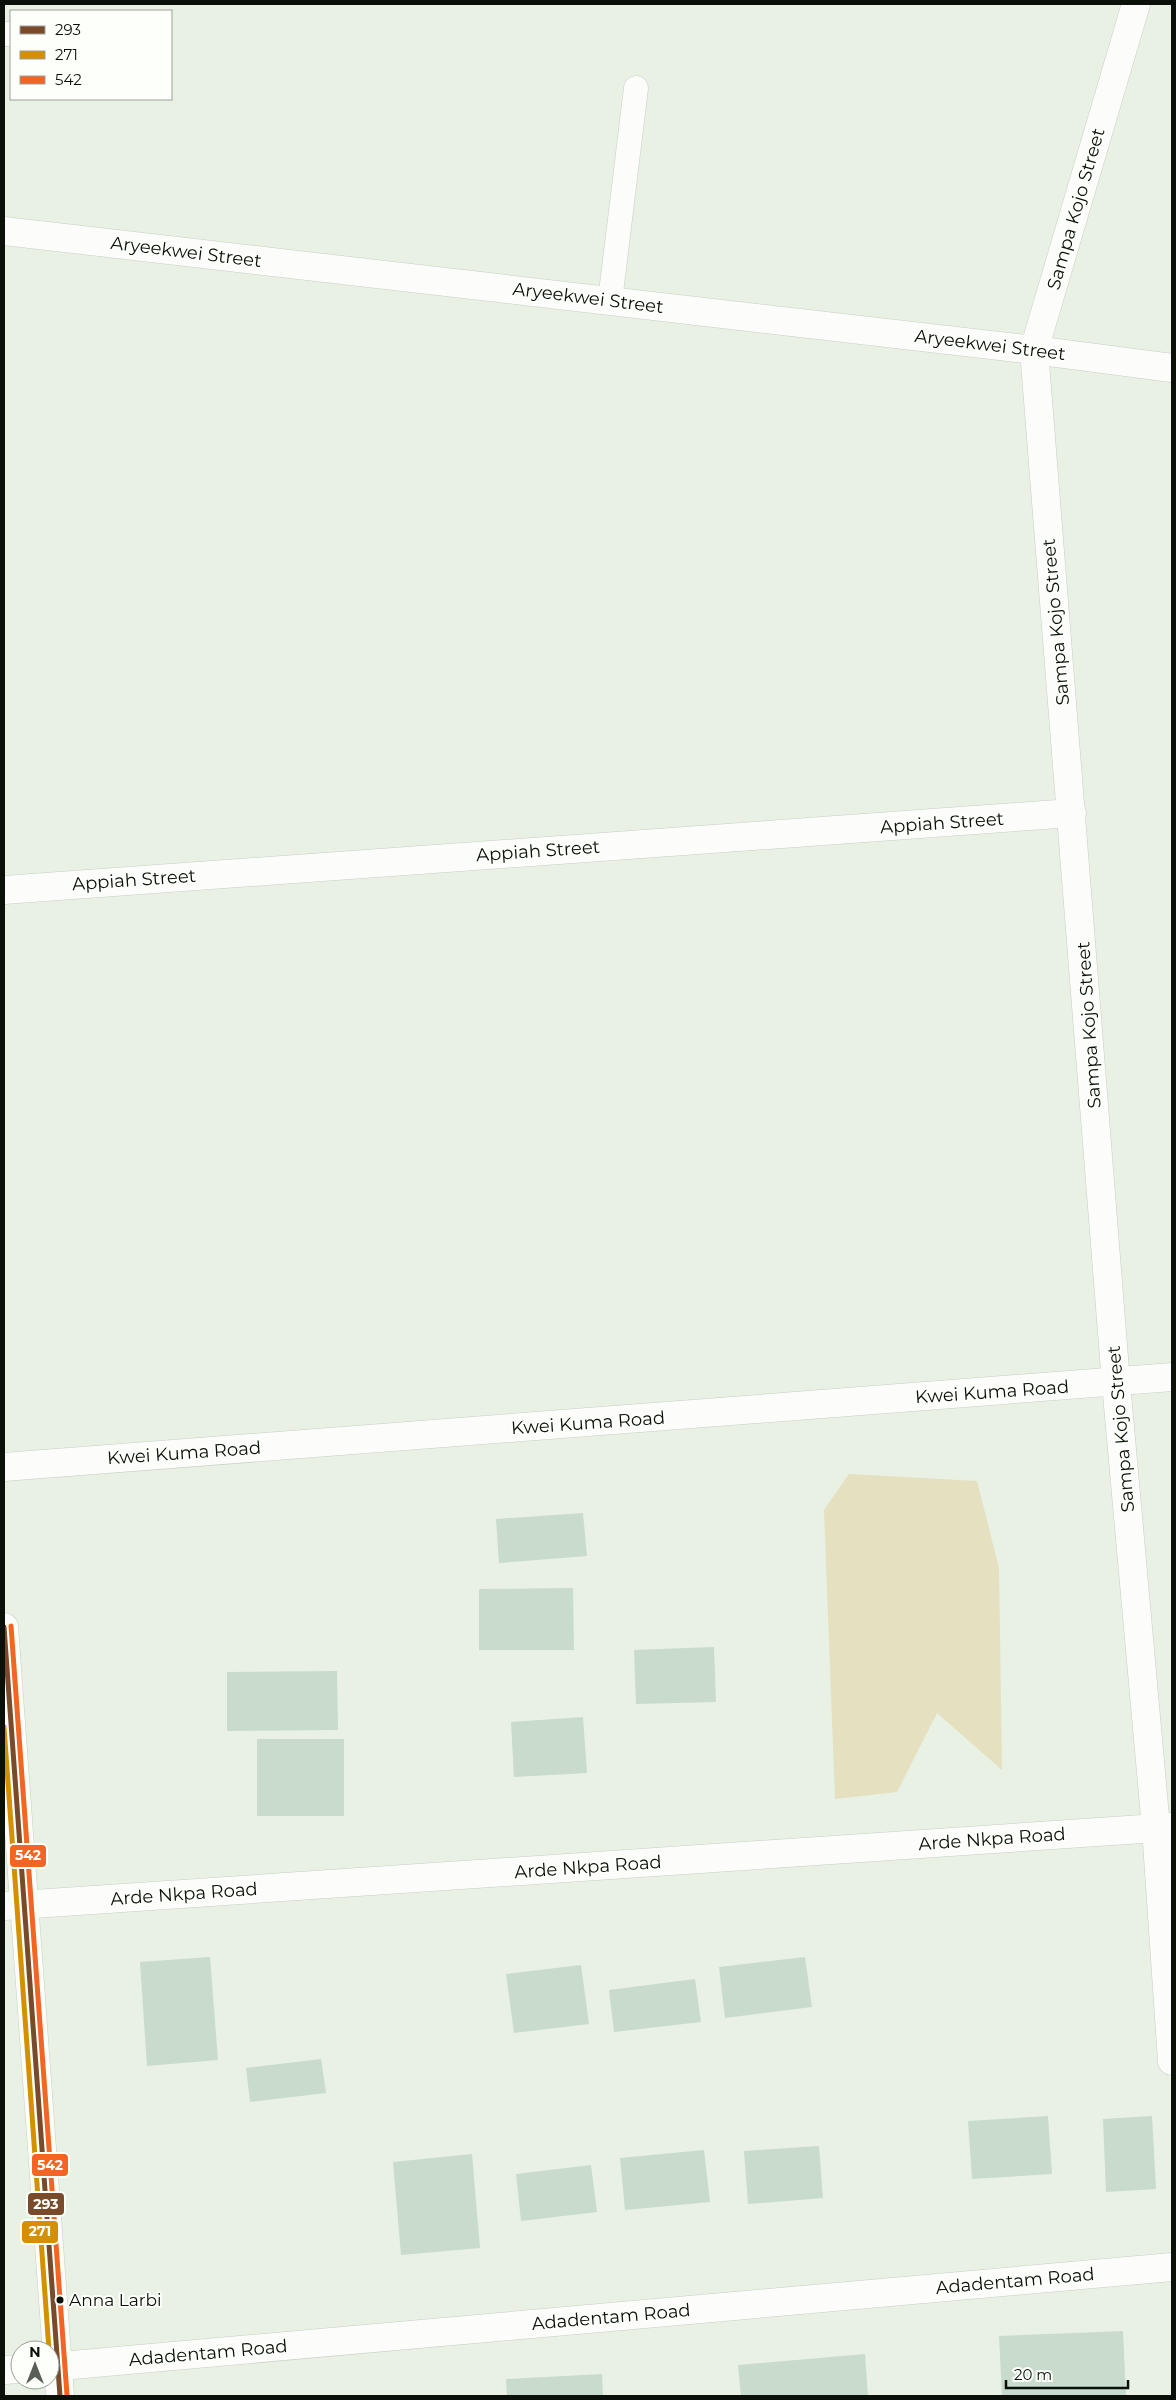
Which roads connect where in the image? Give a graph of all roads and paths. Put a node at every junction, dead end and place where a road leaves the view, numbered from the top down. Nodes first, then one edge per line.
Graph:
1 (1136, 4) edge
2 (636, 88) dead end
3 (4, 231) edge
4 (610, 301) junction
5 (1034, 350) junction
6 (1172, 368) edge
7 (1072, 813) junction
8 (4, 890) edge
9 (1172, 1377) edge
10 (1116, 1382) junction
11 (4, 1467) edge
12 (4, 1627) edge
13 (1164, 1828) edge
14 (15, 1905) edge
15 (1172, 2061) edge
16 (1172, 2267) edge
17 (52, 2340) edge
18 (60, 2366) edge

1 - 5 street, Sampa Kojo Street
2 - 4 lane
3 - 4 street, Aryeekwei Street
4 - 5 street, Aryeekwei Street
5 - 6 street, Aryeekwei Street
5 - 7 street, Sampa Kojo Street
7 - 8 street, Appiah Street
7 - 10 street, Sampa Kojo Street
9 - 10 street, Kwei Kuma Road
10 - 11 street, Kwei Kuma Road
10 - 13 street, Sampa Kojo Street
12 - 14 street
13 - 14 street, Arde Nkpa Road
13 - 15 street, Sampa Kojo Street
14 - 17 street
16 - 18 street, Adadentam Road

